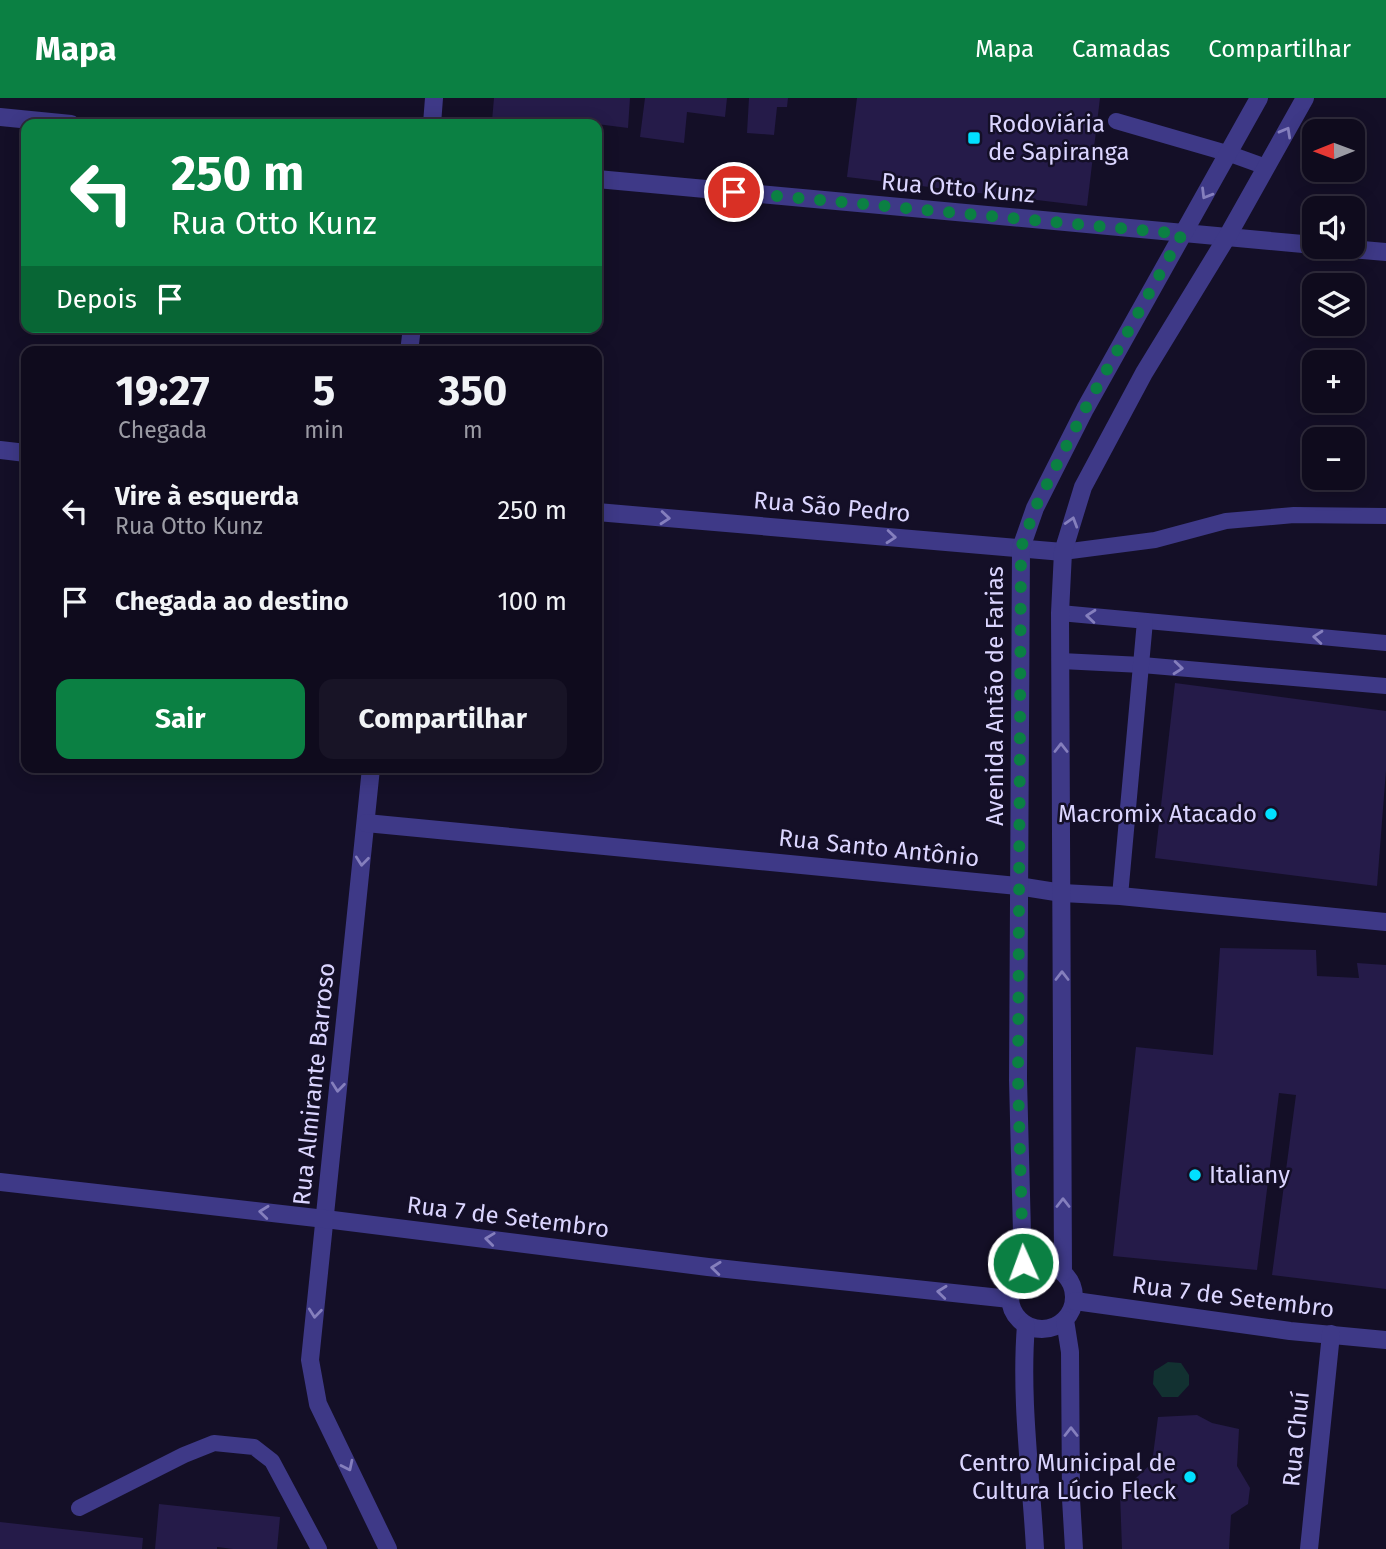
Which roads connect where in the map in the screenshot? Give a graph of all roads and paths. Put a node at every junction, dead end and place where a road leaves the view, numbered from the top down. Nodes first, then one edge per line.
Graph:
1 (434, 98) edge
2 (1259, 98) edge
3 (1305, 98) edge
4 (0, 117) edge
5 (21, 119) edge
6 (432, 119) edge
7 (1116, 121) dead end
8 (1230, 154) junction
9 (1266, 167) junction
10 (602, 179) edge
11 (1182, 234) junction
12 (1227, 237) junction
13 (1302, 244) edge
14 (1365, 250) edge
15 (1386, 252) edge
16 (0, 450) edge
17 (21, 452) edge
18 (602, 512) edge
19 (1386, 516) edge
20 (1021, 548) junction
21 (1063, 552) junction
22 (1060, 613) junction
23 (1145, 621) junction
24 (1386, 643) edge
25 (1061, 661) junction
26 (1142, 666) junction
27 (1386, 686) edge
28 (371, 773) edge
29 (366, 823) junction
30 (1018, 886) junction
31 (1062, 893) junction
32 (1120, 896) junction
33 (1386, 922) edge
34 (0, 1182) edge
35 (324, 1219) junction
36 (1023, 1271) junction
37 (1063, 1272) junction
38 (1010, 1299) junction
39 (1075, 1301) junction
40 (1065, 1320) junction
41 (1026, 1325) junction
42 (1331, 1335) junction
43 (1386, 1340) edge
44 (79, 1508) dead end
45 (319, 1549) edge
46 (388, 1549) edge
47 (1035, 1549) edge
48 (1074, 1549) edge
49 (1309, 1549) edge

1 - 6 street
2 - 8 street, Avenida Antão de Farias
9 -> 3 street
4 - 5 street
7 - 8 lane
8 - 9 lane
8 -> 11 street, Avenida Antão de Farias
9 - 12 street
10 - 11 street, Rua Otto Kunz
11 - 12 street, Rua Otto Kunz
11 - 20 street, Avenida Antão de Farias
12 - 13 street, Rua Otto Kunz
21 -> 12 street
14 - 15 street
16 - 17 street
18 -> 20 street, Rua São Pedro
19 - 21 lane
20 - 21 street, Rua São Pedro
20 - 30 street, Avenida Antão de Farias
21 - 22 street
23 -> 22 lane
22 - 25 street
24 -> 23 lane
23 - 26 lane
25 - 26 lane
31 -> 25 street
26 -> 27 lane
26 - 32 lane
28 - 29 street, Rua Almirante Barroso
29 - 30 street, Rua Santo Antônio
29 -> 35 street, Rua Almirante Barroso
30 - 31 street, Rua Santo Antônio
30 - 36 street, Avenida Antão de Farias
31 - 32 street, Rua Santo Antônio
37 -> 31 street
32 - 33 street, Rua Santo Antônio
35 -> 34 street, Rua 7 de Setembro
38 -> 35 street, Rua 7 de Setembro
35 -> 46 street, Rua Almirante Barroso
36 - 37 street
36 - 38 street
37 - 39 street
38 - 41 street
39 - 40 street
39 - 42 street, Rua 7 de Setembro
40 - 41 street
48 -> 40 street
41 - 47 street
42 - 43 street, Rua 7 de Setembro
42 - 49 street, Rua Chuí
44 - 45 lane

